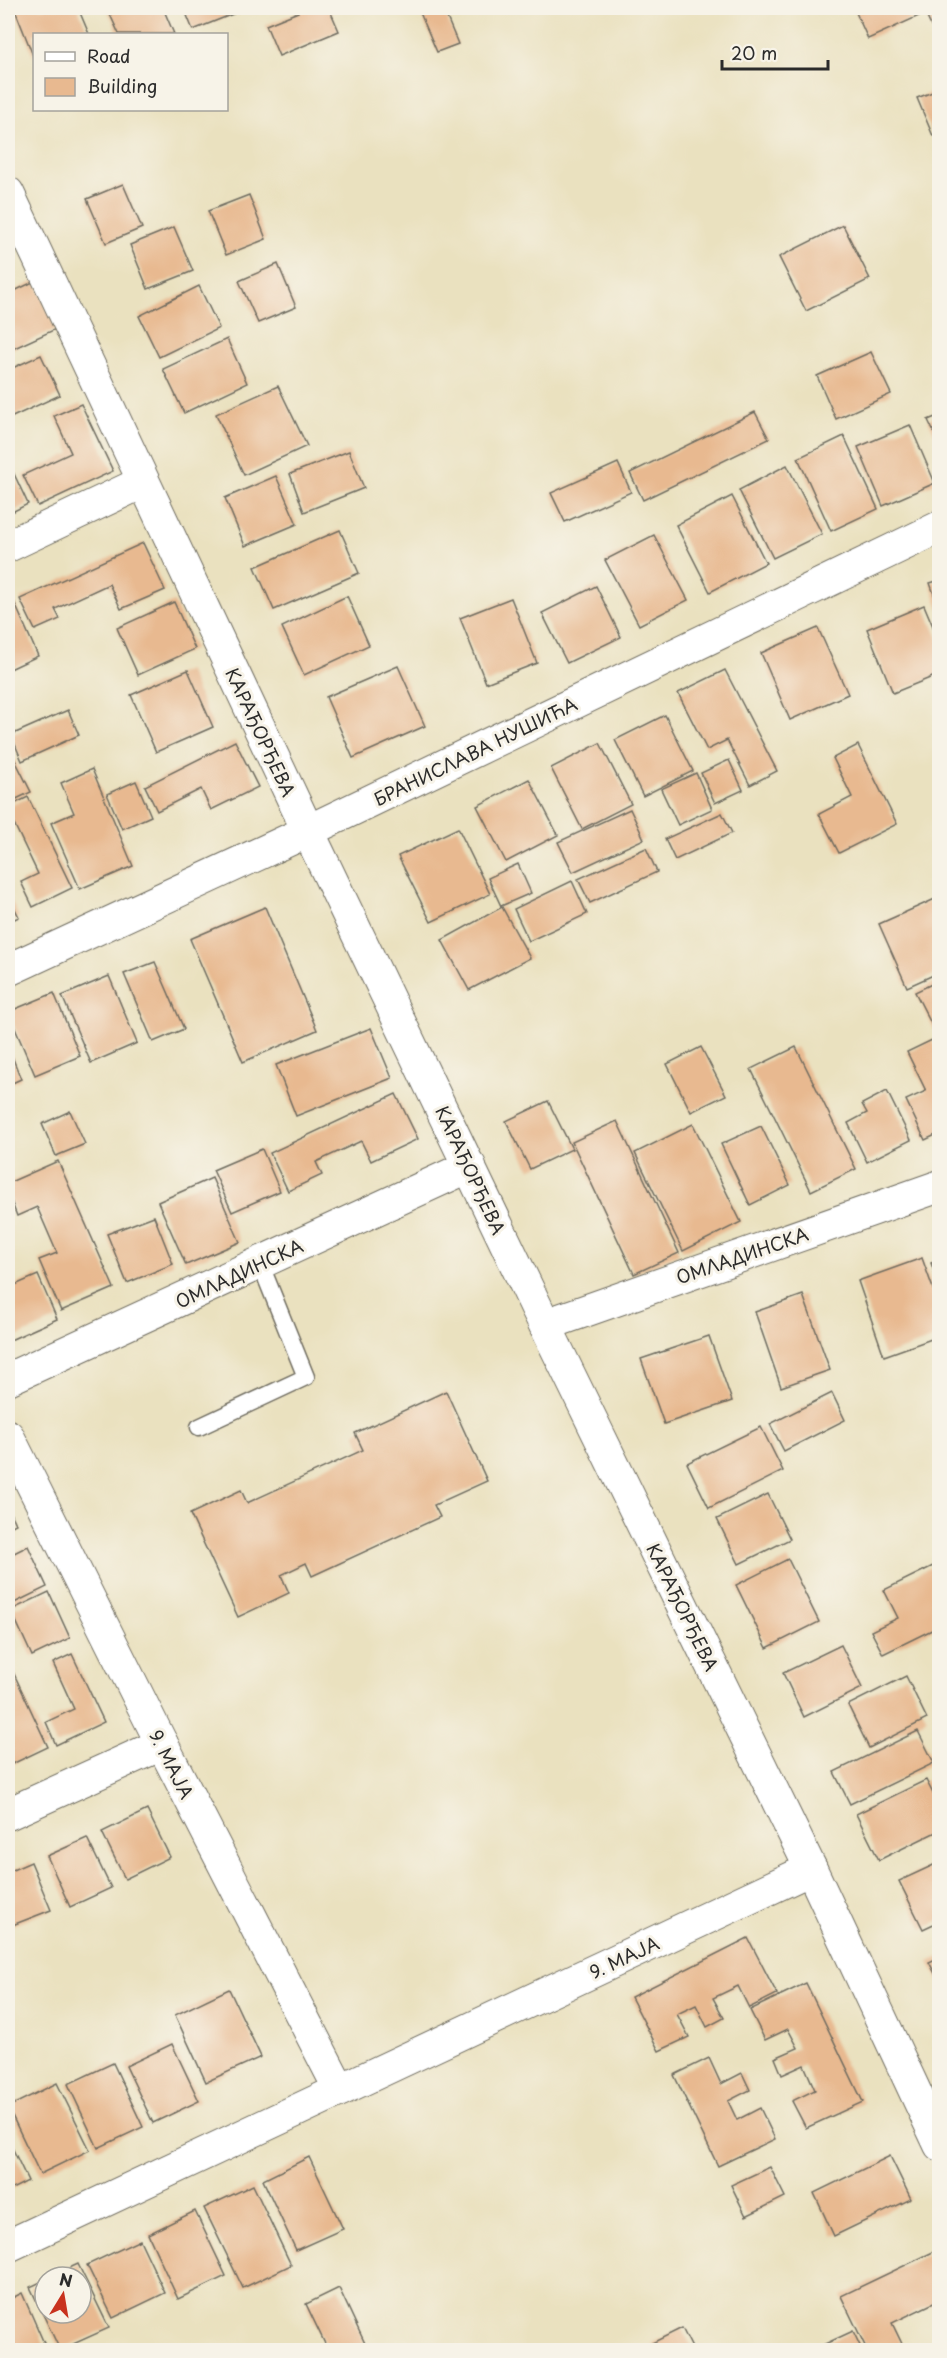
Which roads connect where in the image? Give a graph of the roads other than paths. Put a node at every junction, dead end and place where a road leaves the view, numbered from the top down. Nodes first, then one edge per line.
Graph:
1 (8, 193) edge
2 (143, 482) junction
3 (939, 526) edge
4 (8, 546) edge
5 (308, 831) junction
6 (8, 970) edge
7 (470, 1166) junction
8 (939, 1186) edge
9 (260, 1263) junction
10 (545, 1325) junction
11 (8, 1379) edge
12 (198, 1427) dead end
13 (8, 1436) edge
14 (162, 1744) junction
15 (8, 1814) edge
16 (811, 1869) junction
17 (340, 2090) junction
18 (939, 2145) edge
19 (8, 2246) edge

1 - 2 street, КАРАЂОРЂЕВА
2 - 4 street
2 - 5 street, КАРАЂОРЂЕВА
3 - 5 street, БРАНИСЛАВА НУШИЋА
5 - 6 street, БРАНИСЛАВА НУШИЋА
5 - 7 street, КАРАЂОРЂЕВА
7 - 9 street, ОМЛАДИНСКА
7 - 10 street, КАРАЂОРЂЕВА
8 - 10 street, ОМЛАДИНСКА
9 - 11 street, ОМЛАДИНСКА
9 - 12 lane
10 - 16 street, КАРАЂОРЂЕВА
13 - 14 street, 9. МАЈА
14 - 15 street
14 - 17 street, 9. МАЈА
16 - 17 street, 9. МАЈА
16 - 18 street, КАРАЂОРЂЕВА
17 - 19 street, 9. МАЈА

